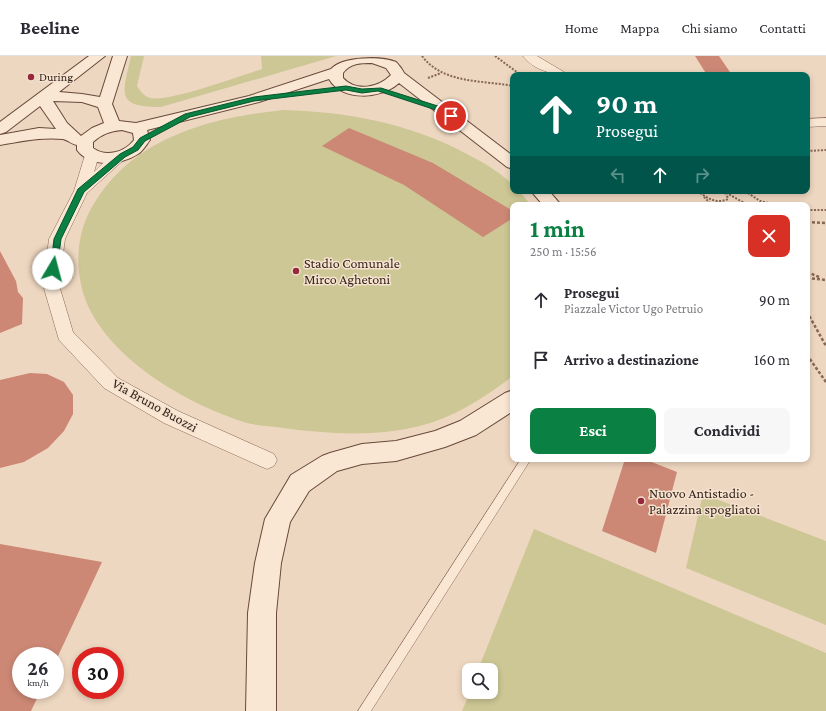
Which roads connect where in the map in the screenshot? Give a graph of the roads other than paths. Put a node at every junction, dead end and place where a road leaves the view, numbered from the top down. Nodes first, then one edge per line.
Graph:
1 (98, 56) edge
2 (120, 56) edge
3 (529, 56) edge
4 (370, 58) edge
5 (394, 66) edge
6 (336, 72) junction
7 (557, 72) edge
8 (346, 88) junction
9 (378, 89) junction
10 (43, 97) junction
11 (254, 99) junction
12 (105, 104) junction
13 (441, 109) junction
14 (826, 122) edge
15 (810, 123) edge
16 (113, 126) junction
17 (0, 129) edge
18 (139, 134) junction
19 (69, 135) junction
20 (0, 140) edge
21 (88, 151) junction
22 (122, 155) junction
23 (510, 161) edge
24 (81, 191) junction
25 (543, 194) edge
26 (549, 202) edge
27 (510, 401) edge
28 (267, 460) dead end
29 (524, 462) edge
30 (261, 711) edge
31 (364, 711) edge

1 - 10 street
2 - 12 street
3 - 7 street
4 - 5 street
4 - 6 street
5 - 9 street
5 - 13 street
6 - 8 street
6 - 11 street
8 - 9 street
8 - 11 street
9 - 13 street
10 - 12 street
10 - 17 street
10 - 19 street
11 - 18 street
12 - 16 street
13 - 23 street
14 - 15 street
16 - 18 street, Via Bruno Buozzi
16 - 21 street, Via Bruno Buozzi
18 - 22 street, Via Bruno Buozzi
19 - 20 street
19 - 21 street
21 - 22 street, Via Bruno Buozzi
21 - 24 street, Via Bruno Buozzi
22 - 24 street, Via Bruno Buozzi
24 - 28 street, Via Bruno Buozzi
25 - 26 street
27 - 30 street
29 - 31 lane

